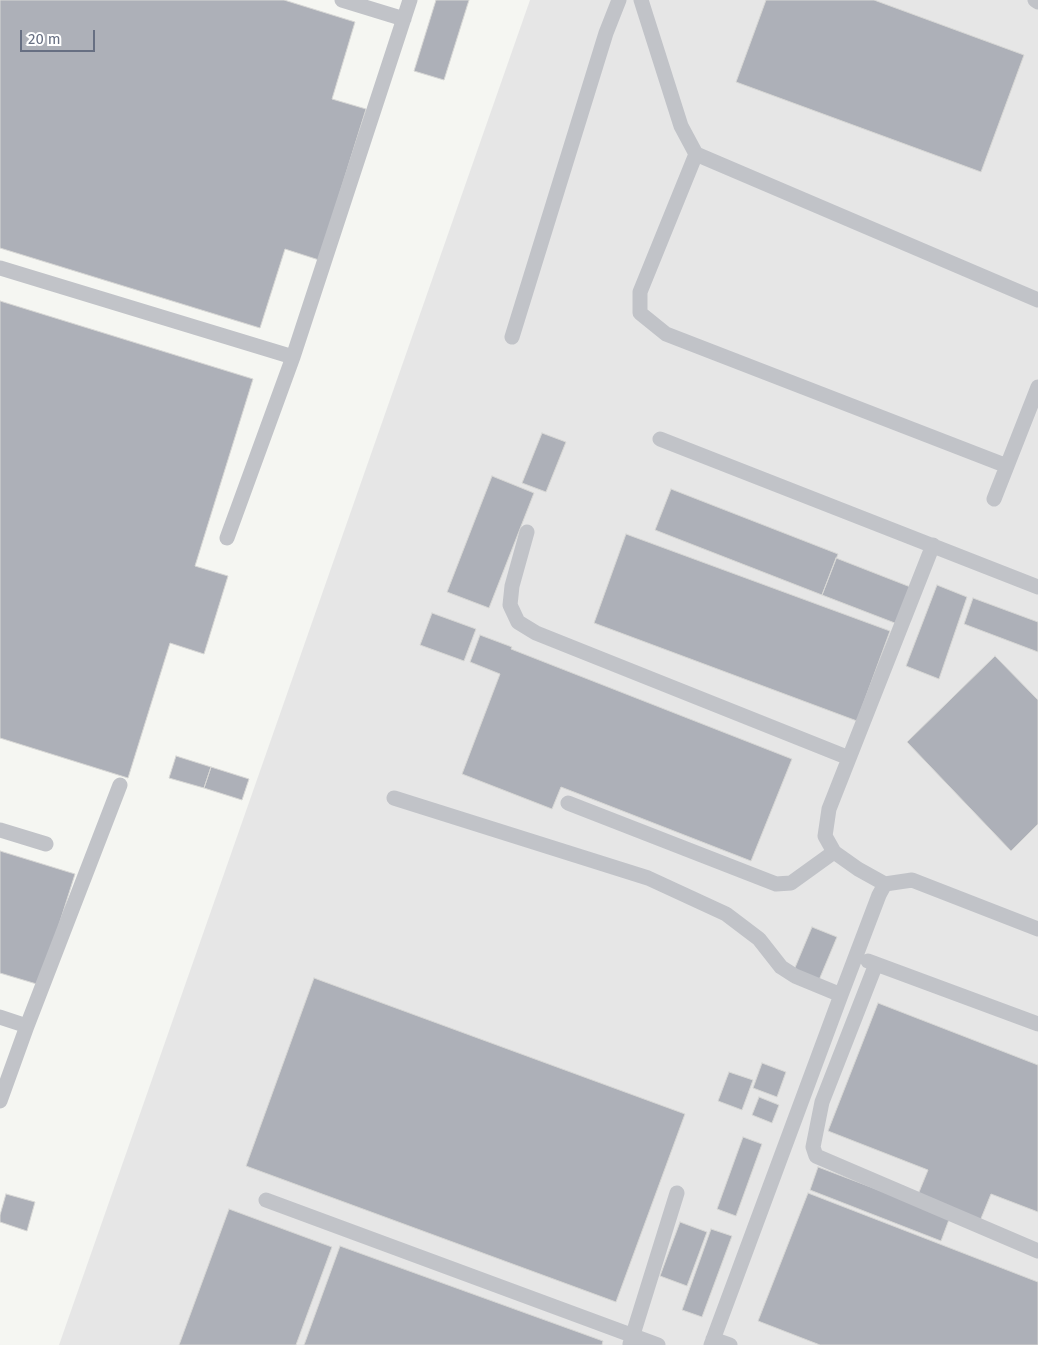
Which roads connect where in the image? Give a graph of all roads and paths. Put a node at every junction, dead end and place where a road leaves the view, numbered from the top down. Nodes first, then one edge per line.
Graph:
1 (342, 0) edge
2 (410, 0) edge
3 (619, 0) edge
4 (641, 0) edge
5 (404, 18) junction
6 (696, 154) junction
7 (0, 268) edge
8 (1038, 300) edge
9 (512, 337) dead end
10 (293, 357) junction
11 (1038, 387) edge
12 (660, 439) dead end
13 (1008, 466) junction
14 (994, 500) dead end
15 (527, 532) dead end
16 (227, 538) dead end
17 (933, 545) junction
18 (1038, 587) edge
19 (848, 758) junction
20 (120, 785) dead end
21 (394, 798) dead end
22 (568, 803) dead end
23 (0, 830) edge
24 (46, 844) dead end
25 (834, 852) junction
26 (885, 884) junction
27 (1038, 930) edge
28 (856, 956) junction
29 (876, 964) junction
30 (841, 995) junction
31 (0, 1017) edge
32 (1038, 1024) edge
33 (27, 1026) junction
34 (0, 1101) edge
35 (677, 1193) dead end
36 (266, 1200) dead end
37 (1038, 1251) edge
38 (631, 1341) edge
39 (712, 1342) edge
40 (658, 1345) edge
41 (730, 1345) edge

1 - 5 lane
2 - 5 lane
3 - 9 lane
4 - 6 lane
5 - 10 lane
6 - 8 lane
6 - 13 lane
7 - 10 lane
10 - 16 lane
11 - 13 lane
12 - 17 lane
13 - 14 lane
15 - 19 lane
17 - 18 lane
17 - 19 lane
19 - 25 lane
20 - 33 lane
21 - 30 lane
22 - 25 lane
23 - 24 lane
25 - 26 lane
26 - 27 lane
26 - 28 lane
28 - 29 lane
28 - 30 lane
29 - 32 lane
29 - 37 lane
30 - 39 lane
31 - 33 lane
33 - 34 lane
35 - 38 lane
36 - 38 lane
38 - 40 lane
39 - 41 lane

